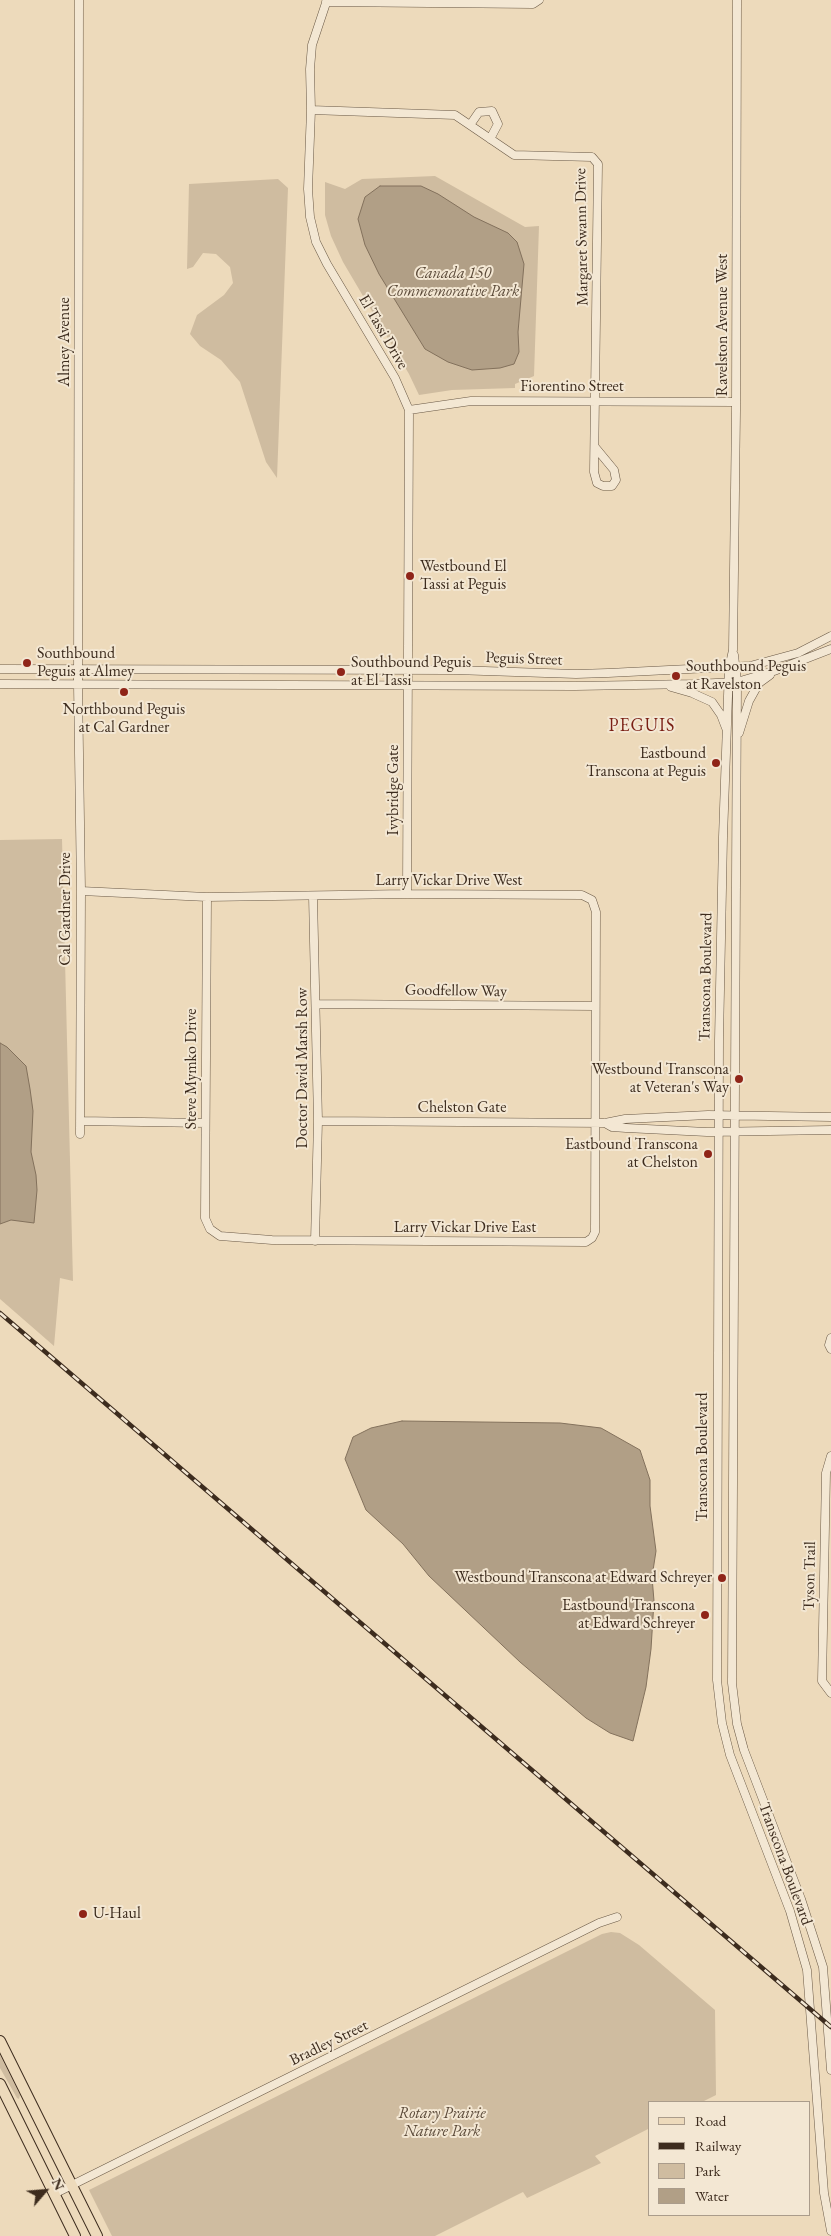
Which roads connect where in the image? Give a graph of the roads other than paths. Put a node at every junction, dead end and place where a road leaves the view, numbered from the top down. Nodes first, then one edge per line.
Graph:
1 (79, 0) edge
2 (539, 0) edge
3 (737, 0) edge
4 (326, 1) edge
5 (311, 110) junction
6 (470, 125) junction
7 (490, 139) junction
8 (595, 400) junction
9 (736, 402) junction
10 (409, 410) junction
11 (595, 447) junction
12 (831, 636) edge
13 (831, 649) edge
14 (78, 668) junction
15 (733, 668) junction
16 (0, 669) edge
17 (408, 670) junction
18 (774, 671) junction
19 (733, 682) junction
20 (0, 684) edge
21 (78, 684) junction
22 (665, 685) junction
23 (408, 686) junction
24 (727, 732) junction
25 (736, 742) junction
26 (81, 892) junction
27 (407, 894) junction
28 (314, 896) junction
29 (207, 897) junction
30 (317, 1004) junction
31 (595, 1006) junction
32 (718, 1115) junction
33 (734, 1116) junction
34 (831, 1118) edge
35 (80, 1121) junction
36 (318, 1121) junction
37 (205, 1123) junction
38 (595, 1123) junction
39 (605, 1123) junction
40 (831, 1130) edge
41 (718, 1132) junction
42 (733, 1132) junction
43 (80, 1134) dead end
44 (220, 1236) joint
45 (315, 1241) junction
46 (831, 1338) edge
47 (831, 1349) edge
48 (831, 1456) edge
49 (827, 1588) edge
50 (831, 1693) edge
51 (617, 1917) dead end
52 (0, 2041) edge
53 (831, 2070) edge
54 (0, 2084) edge
55 (72, 2185) junction
56 (54, 2194) junction
57 (831, 2231) edge
58 (75, 2236) edge
59 (98, 2236) edge

1 - 14 street, Almey Avenue
2 - 4 street
3 - 9 street, Ravelston Avenue West
4 - 5 street, El Tassi Drive
5 - 6 street, Margaret Swann Drive
5 - 10 street, El Tassi Drive
6 - 7 street, Margaret Swann Drive
6 - 7 street
7 - 8 street, Margaret Swann Drive
8 - 9 street, Fiorentino Street
8 - 10 street, Fiorentino Street
8 - 11 street, Margaret Swann Drive
9 - 15 street, Ravelston Avenue West
10 - 17 street, El Tassi Drive
11 - 11 street, Margaret Swann Drive
12 - 15 street, Peguis Street
13 - 18 street, Peguis Street
14 - 16 street, Peguis Street
14 - 17 street, Peguis Street
14 - 21 street, Almey Avenue
15 - 17 street, Peguis Street
15 - 19 street, Transcona Boulevard
17 - 23 street, El Tassi Drive
18 - 19 street, Peguis Street
18 - 25 street
19 - 22 street, Peguis Street
19 - 24 street, Transcona Boulevard
19 - 25 street, Transcona Boulevard
20 - 21 street, Peguis Street
21 - 23 street, Peguis Street
21 - 26 street, Cal Gardner Drive
22 - 23 street, Peguis Street
22 - 24 street
23 - 27 street, Ivybridge Gate
24 - 32 street, Transcona Boulevard
25 - 33 street, Transcona Boulevard
26 - 29 street, Larry Vickar Drive West
26 - 35 street, Cal Gardner Drive
27 - 28 street, Larry Vickar Drive West
27 - 31 street, Larry Vickar Drive West
28 - 29 street, Larry Vickar Drive West
28 - 30 street, Doctor David Marsh Row
29 - 37 street, Steve Mymko Drive
30 - 31 street, Goodfellow Way
30 - 36 street, Doctor David Marsh Row
31 - 38 street, Larry Vickar Drive West
32 - 33 street, Chelston Gate
32 - 39 street, Chelston Gate
32 - 41 street, Transcona Boulevard
33 - 34 street, Chelston Gate
33 - 42 street, Transcona Boulevard
35 - 37 street
35 - 43 street, Cal Gardner Drive
36 - 38 street, Chelston Gate
36 - 45 street, Doctor David Marsh Row
37 - 44 street, Steve Mymko Drive
38 - 39 street, Chelston Gate
38 - 45 street, Larry Vickar Drive East
39 - 41 street, Chelston Gate
40 - 42 street, Chelston Gate
41 - 42 street, Chelston Gate
41 - 57 street, Transcona Boulevard
42 - 53 street, Transcona Boulevard
44 - 45 street, Larry Vickar Drive East
46 - 47 street
48 - 49 street, Tyson Trail
49 - 50 street, Tyson Trail
51 - 55 street, Bradley Street
52 - 55 main road
54 - 56 main road
55 - 56 street, Bradley Street
55 - 59 main road
56 - 58 main road

